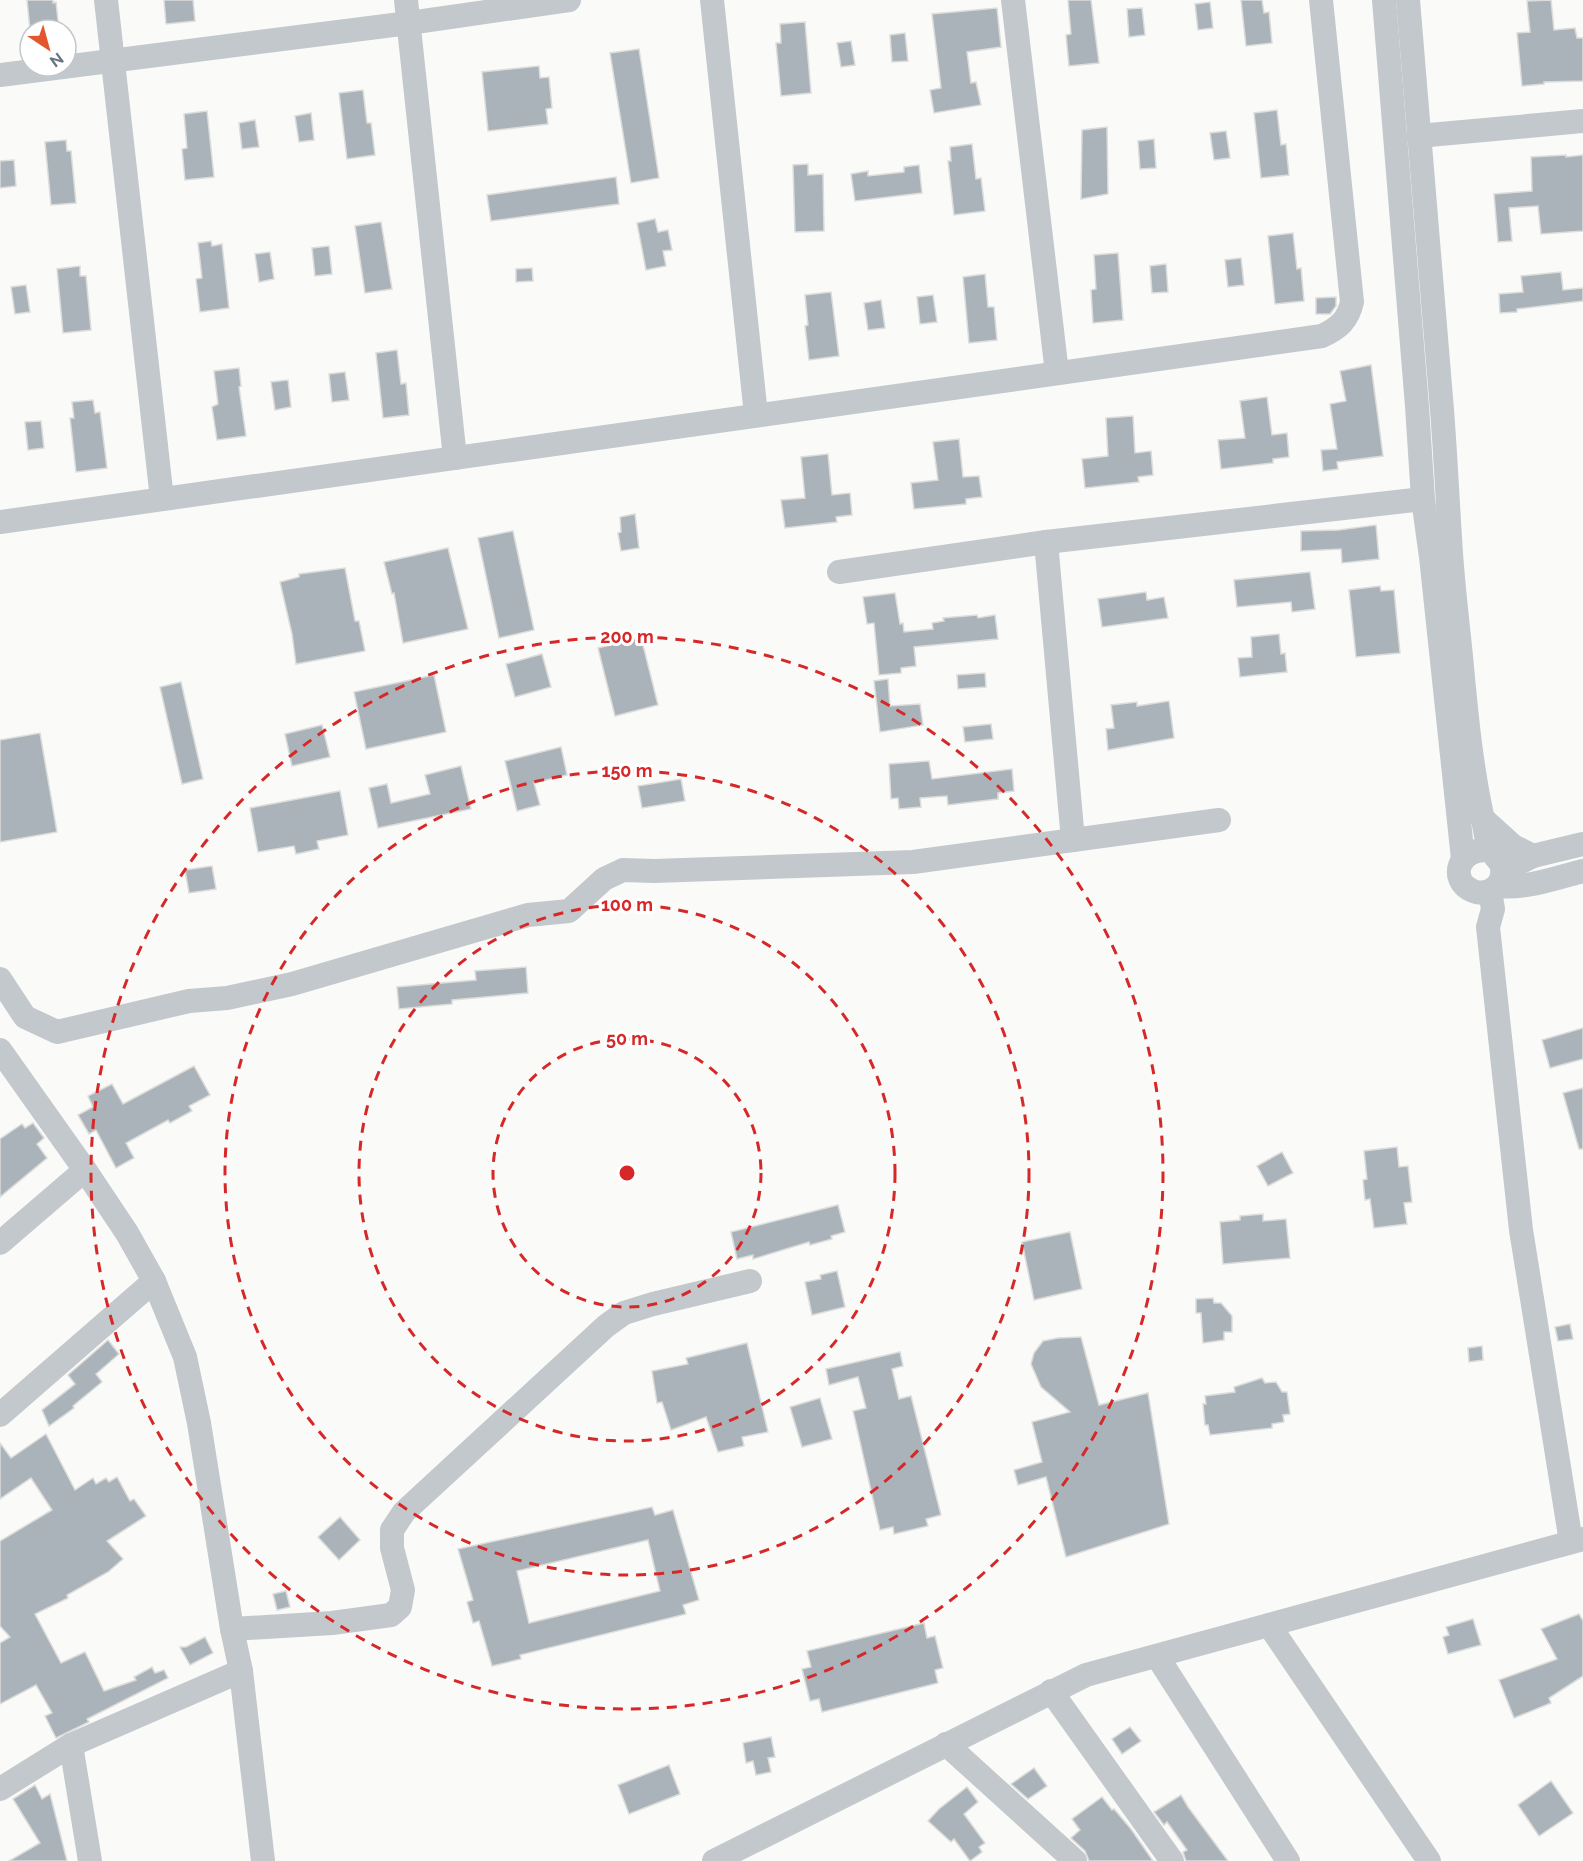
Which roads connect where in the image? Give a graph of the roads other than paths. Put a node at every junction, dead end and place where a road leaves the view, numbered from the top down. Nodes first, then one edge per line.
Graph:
1 (106, 0) edge
2 (569, 0) edge
3 (712, 0) edge
4 (1013, 0) edge
5 (1321, 0) edge
6 (1384, 0) edge
7 (1408, 0) edge
8 (407, 11) edge
9 (113, 60) junction
10 (0, 75) edge
11 (1583, 121) edge
12 (1418, 136) junction
13 (1057, 373) junction
14 (756, 415) junction
15 (455, 458) junction
16 (162, 499) junction
17 (1423, 499) junction
18 (0, 522) edge
19 (1046, 542) junction
20 (839, 572) dead end
21 (1482, 818) junction
22 (1219, 820) dead end
23 (1073, 840) junction
24 (1583, 844) edge
25 (1533, 856) junction
26 (1583, 871) edge
27 (1490, 878) junction
28 (0, 979) edge
29 (0, 1050) edge
30 (86, 1170) junction
31 (0, 1243) edge
32 (154, 1281) junction
33 (750, 1281) dead end
34 (0, 1415) edge
35 (1577, 1540) edge
36 (1269, 1625) junction
37 (232, 1629) junction
38 (1157, 1656) junction
39 (241, 1671) junction
40 (1051, 1691) junction
41 (946, 1744) junction
42 (71, 1745) junction
43 (0, 1789) edge
44 (718, 1860) edge
45 (90, 1861) edge
46 (263, 1861) edge
47 (1075, 1861) edge
48 (1172, 1861) edge
49 (1288, 1861) edge
50 (1429, 1861) edge

1 - 9 street
2 - 8 street
3 - 14 street
4 - 13 street
5 - 13 street
6 - 17 street
7 - 12 street
8 - 9 street
8 - 15 street
9 - 10 street
9 - 16 street
11 - 12 street
12 - 21 street
13 - 14 street
14 - 15 street
15 - 16 street
16 - 18 street
17 - 19 street
17 - 27 street
19 - 20 street
19 - 23 street
21 - 25 street
21 - 27 street
22 - 23 street
23 - 28 street
24 - 25 street
25 - 27 street
26 - 27 street
27 - 35 street
29 - 30 street
30 - 31 street
30 - 32 street
32 - 34 street
32 - 37 street
33 - 37 street
35 - 36 street
36 - 38 street
36 - 50 street
37 - 39 street
38 - 40 street
38 - 49 street
39 - 42 street
39 - 46 street
40 - 41 street
40 - 48 street
41 - 44 street
41 - 47 street
42 - 43 street
42 - 45 street

